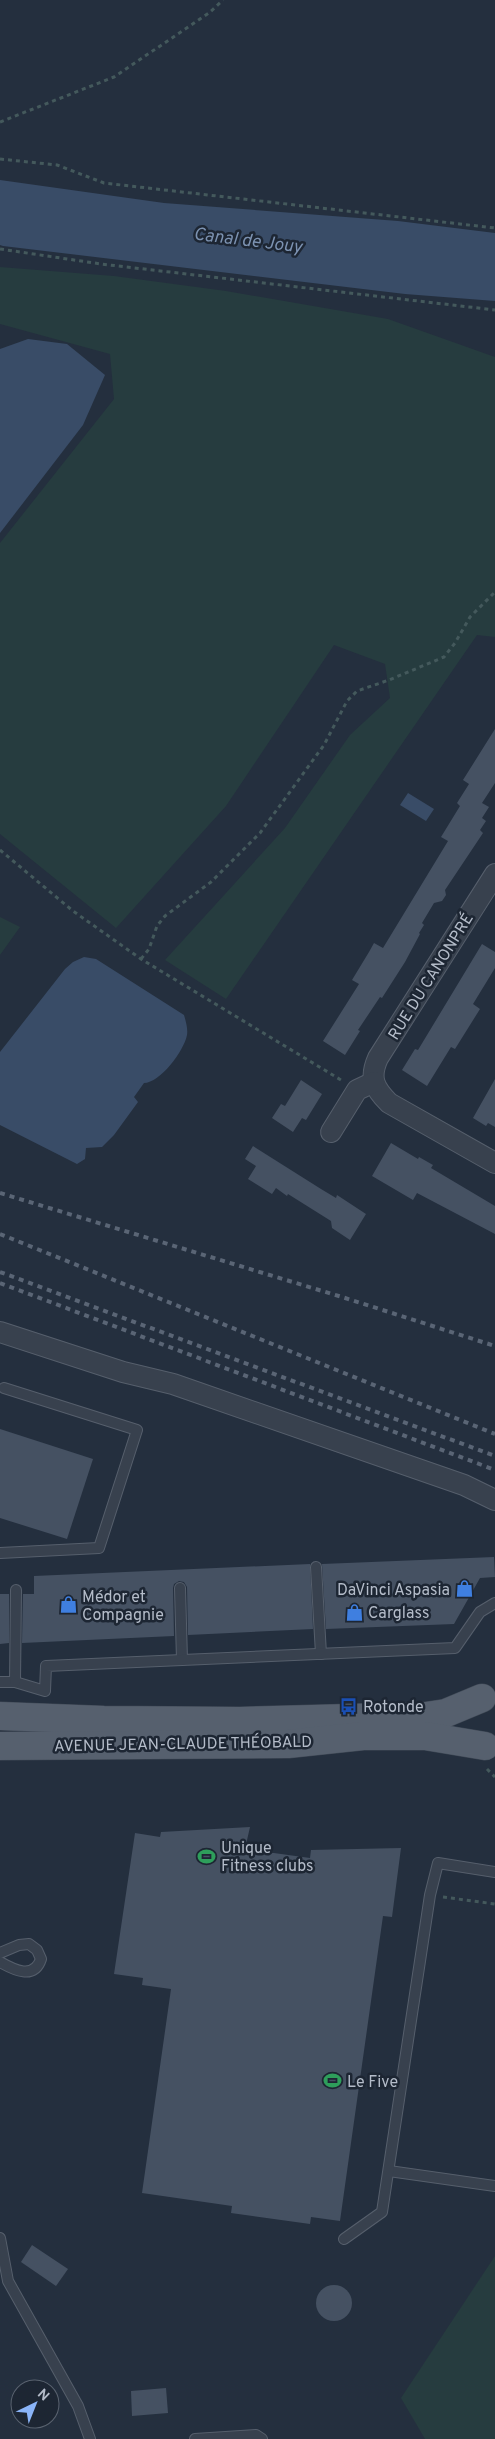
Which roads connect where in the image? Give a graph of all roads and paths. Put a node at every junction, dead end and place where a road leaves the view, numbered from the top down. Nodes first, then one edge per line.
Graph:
1 (223, 0) edge
2 (0, 122) edge
3 (0, 159) edge
4 (495, 228) edge
5 (0, 249) edge
6 (495, 310) edge
7 (495, 592) edge
8 (0, 850) edge
9 (495, 874) edge
10 (141, 959) junction
11 (365, 1086) junction
12 (331, 1132) dead end
13 (495, 1163) edge
14 (0, 1332) edge
15 (4, 1388) dead end
16 (495, 1500) edge
17 (0, 1553) edge
18 (316, 1567) dead end
19 (180, 1588) dead end
20 (16, 1590) dead end
21 (495, 1602) edge
22 (321, 1654) junction
23 (182, 1660) junction
24 (0, 1682) edge
25 (15, 1682) junction
26 (488, 1691) edge
27 (0, 1716) edge
28 (0, 1746) edge
29 (490, 1751) edge
30 (495, 1872) edge
31 (430, 1895) junction
32 (495, 1904) edge
33 (0, 1953) edge
34 (0, 1962) edge
35 (389, 2171) junction
36 (495, 2186) edge
37 (0, 2238) edge
38 (344, 2239) dead end
39 (90, 2439) edge
40 (194, 2439) edge
41 (262, 2439) edge

1 - 2 path
3 - 4 path
5 - 6 path
7 - 10 path
8 - 10 path
9 - 11 street, RUE DU CANONPRÉ
10 - 11 path
11 - 12 street, RUE DU CANONPRÉ
11 - 13 street
14 - 16 street
15 - 17 lane
18 - 22 lane
19 - 23 lane
20 - 25 lane
21 - 22 lane
22 - 23 lane
23 - 25 lane
24 - 25 lane
26 - 27 main road, AVENUE JEAN-CLAUDE THÉOBALD
26 - 29 main road
28 - 29 main road, AVENUE JEAN-CLAUDE THÉOBALD
30 - 31 lane
31 - 32 path
31 - 35 lane
33 - 34 lane
35 - 36 lane
35 - 38 lane
37 - 39 lane
40 - 41 lane

